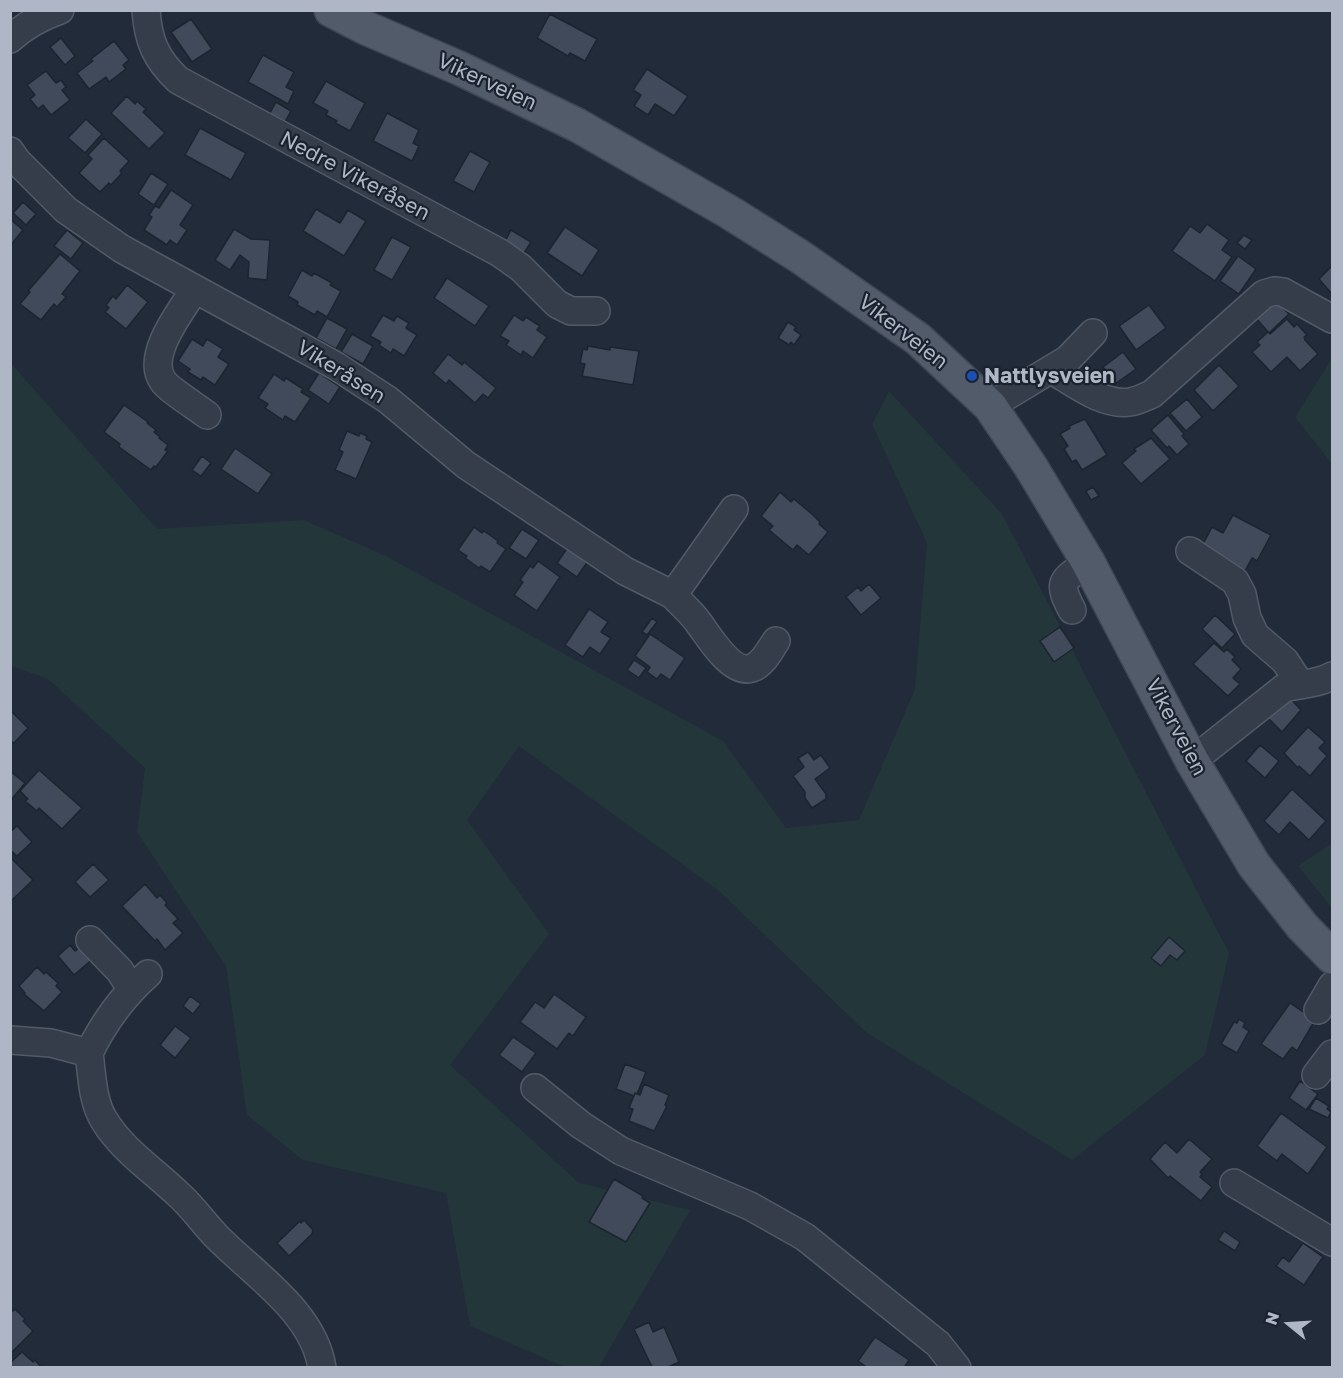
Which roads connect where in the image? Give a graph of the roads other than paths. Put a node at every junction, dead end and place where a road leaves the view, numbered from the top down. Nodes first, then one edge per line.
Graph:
1 (60, 10) edge
2 (146, 10) edge
3 (331, 10) edge
4 (10, 39) edge
5 (10, 151) edge
6 (195, 289) junction
7 (596, 311) dead end
8 (1332, 319) edge
9 (1093, 333) dead end
10 (1052, 370) junction
11 (990, 405) junction
12 (207, 415) dead end
13 (734, 509) dead end
14 (1190, 551) dead end
15 (1088, 562) junction
16 (673, 595) junction
17 (1072, 610) dead end
18 (776, 641) dead end
19 (1332, 676) edge
20 (1300, 684) junction
21 (1192, 761) junction
22 (90, 940) dead end
23 (1332, 957) edge
24 (1332, 986) edge
25 (1318, 1010) dead end
26 (10, 1040) edge
27 (90, 1053) junction
28 (1332, 1054) edge
29 (1316, 1075) dead end
30 (535, 1088) dead end
31 (1234, 1183) dead end
32 (1332, 1242) edge
33 (322, 1368) edge
34 (957, 1368) edge

1 - 4 street
2 - 7 street, Nedre Vikeråsen
3 - 11 main road, Vikerveien
5 - 6 street, Vikeråsen
6 - 12 street
6 - 16 street, Vikeråsen
8 - 10 street
9 - 10 street
10 - 11 street
11 - 15 main road, Vikerveien
13 - 16 street
14 - 20 street
15 - 17 street
15 - 21 main road, Vikerveien
16 - 18 street, Vikeråsen
19 - 20 street
20 - 21 street
21 - 23 main road, Vikerveien
22 - 27 street
24 - 25 street
26 - 27 street
27 - 33 street
28 - 29 street
30 - 34 street
31 - 32 street

